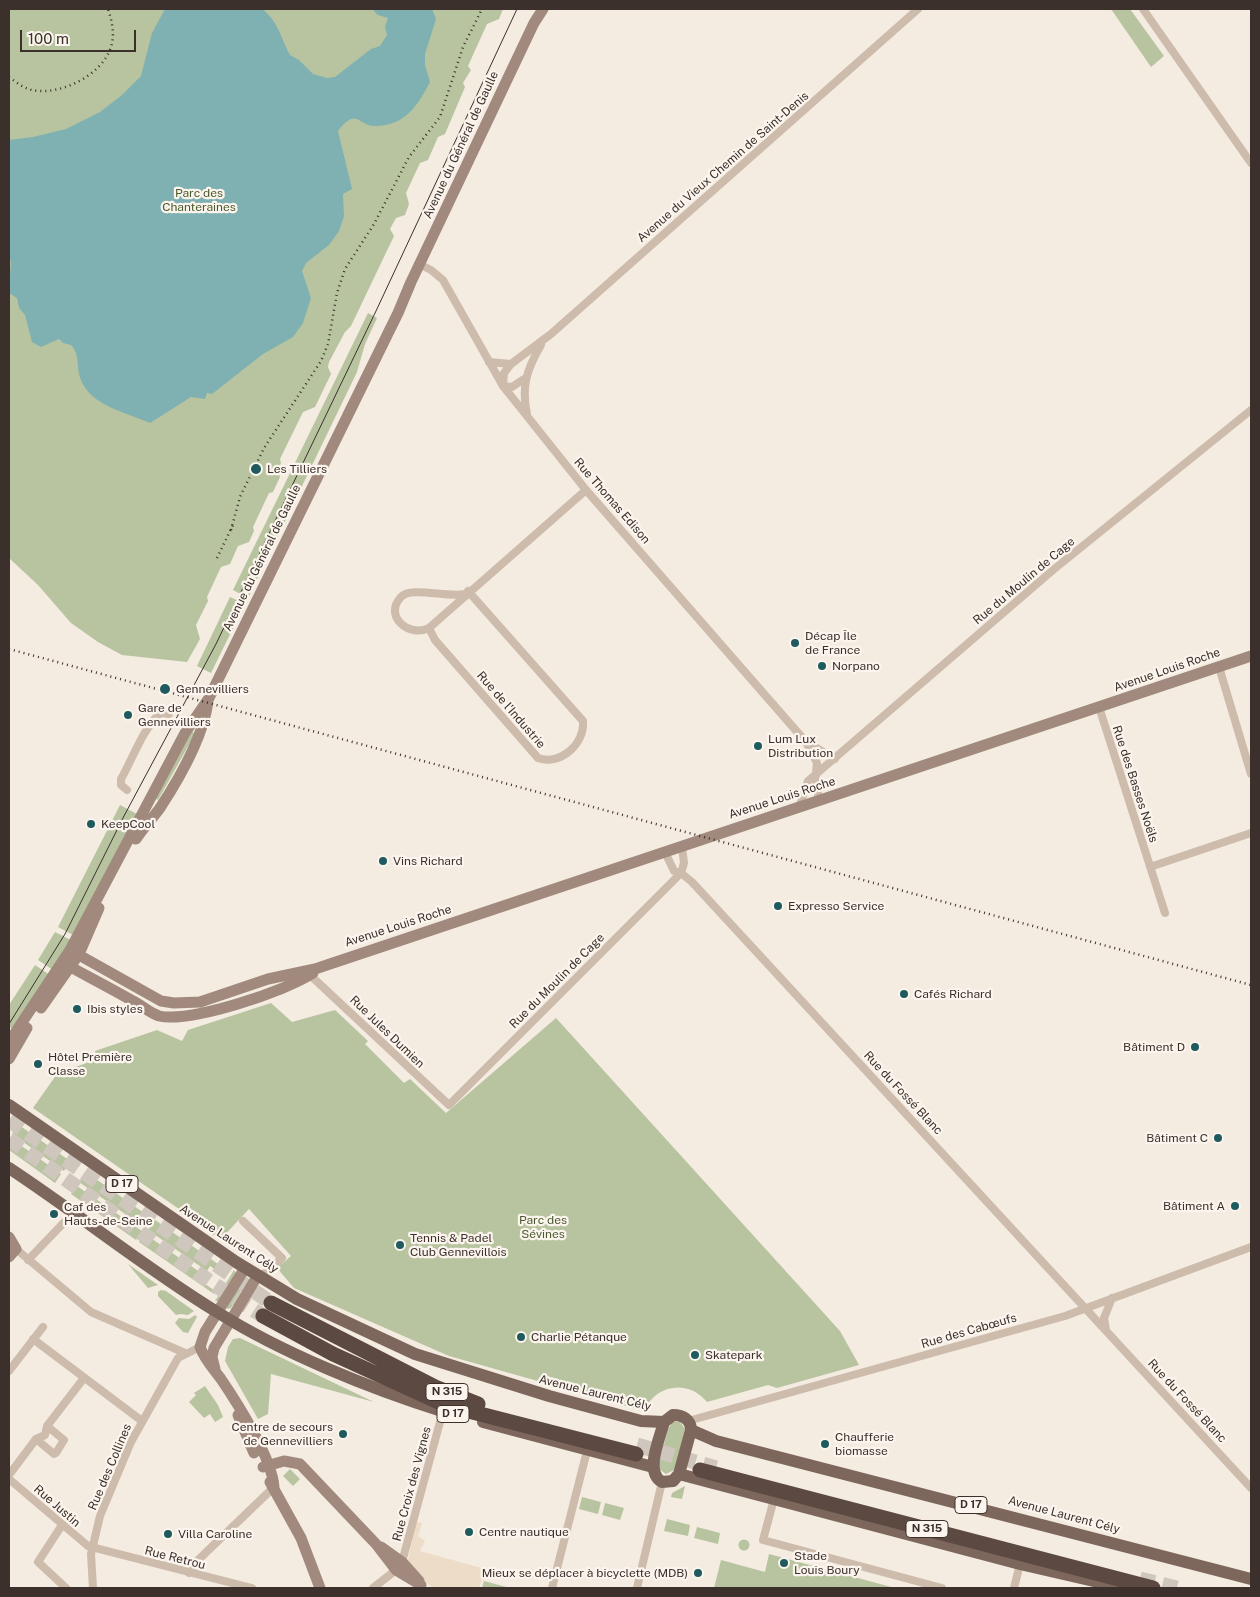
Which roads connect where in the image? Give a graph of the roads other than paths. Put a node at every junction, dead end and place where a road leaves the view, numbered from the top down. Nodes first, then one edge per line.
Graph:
1 (543, 9) edge
2 (918, 9) edge
3 (1143, 9) edge
4 (536, 14) edge
5 (1251, 164) edge
6 (419, 264) junction
7 (543, 341) junction
8 (488, 362) junction
9 (511, 364) junction
10 (524, 379) junction
11 (503, 386) junction
12 (1251, 410) edge
13 (528, 418) junction
14 (586, 490) junction
15 (466, 593) junction
16 (429, 628) junction
17 (1251, 656) edge
18 (1219, 667) junction
19 (209, 698) junction
20 (1099, 707) junction
21 (169, 714) dead end
22 (191, 723) junction
23 (202, 728) junction
24 (806, 742) junction
25 (835, 759) junction
26 (1251, 774) edge
27 (816, 775) junction
28 (127, 790) dead end
29 (820, 800) junction
30 (148, 804) junction
31 (799, 808) junction
32 (159, 810) junction
33 (1251, 833) edge
34 (682, 847) junction
35 (665, 852) junction
36 (1150, 867) junction
37 (681, 873) junction
38 (1165, 913) dead end
39 (74, 952) junction
40 (67, 964) junction
41 (322, 966) junction
42 (310, 975) junction
43 (9, 1042) edge
44 (9, 1059) edge
45 (9, 1105) edge
46 (449, 1105) joint
47 (9, 1168) edge
48 (74, 1212) junction
49 (243, 1221) dead end
50 (9, 1237) edge
51 (1251, 1247) edge
52 (12, 1253) edge
53 (28, 1260) junction
54 (245, 1268) junction
55 (258, 1275) junction
56 (1112, 1298) junction
57 (267, 1309) tunnel mouth
58 (1086, 1309) junction
59 (217, 1312) junction
60 (230, 1320) junction
61 (43, 1327) dead end
62 (1106, 1330) junction
63 (33, 1339) junction
64 (200, 1347) junction
65 (185, 1353) junction
66 (212, 1357) junction
67 (9, 1371) edge
68 (215, 1371) junction
69 (84, 1378) junction
70 (443, 1411) junction
71 (142, 1421) junction
72 (664, 1422) junction
73 (690, 1425) junction
74 (47, 1426) junction
75 (36, 1439) junction
76 (636, 1450) tunnel mouth
77 (586, 1451) junction
78 (265, 1467) junction
79 (652, 1467) junction
80 (700, 1470) tunnel mouth
81 (679, 1474) junction
82 (9, 1477) edge
83 (662, 1482) junction
84 (274, 1487) junction
85 (1251, 1488) edge
86 (774, 1498) junction
87 (62, 1526) junction
88 (649, 1531) junction
89 (93, 1548) junction
90 (1020, 1564) junction
91 (399, 1566) junction
92 (189, 1573) junction
93 (1251, 1579) edge
94 (423, 1587) edge
95 (66, 1588) edge
96 (93, 1588) edge
97 (252, 1588) edge
98 (320, 1588) edge
99 (373, 1588) edge
100 (552, 1588) edge
101 (632, 1588) edge
102 (637, 1588) edge
103 (942, 1588) edge
104 (1014, 1588) edge
105 (1124, 1588) edge
106 (1153, 1588) tunnel mouth

1 - 4 main road, Avenue du Général de Gaulle
2 - 7 street, Avenue du Vieux Chemin de Saint-Denis
3 - 5 street
4 - 6 main road, Avenue du Général de Gaulle
6 - 8 street, Rue Thomas Edison
6 - 19 main road, Avenue du Général de Gaulle
7 - 9 street, Avenue du Vieux Chemin de Saint-Denis
7 - 10 street, Avenue du Vieux Chemin de Saint-Denis
8 - 9 street
8 - 11 street, Rue Thomas Edison
9 - 11 street
10 - 11 street
10 - 13 street, Avenue du Vieux Chemin de Saint-Denis
11 - 13 street, Rue Thomas Edison
12 - 25 street, Rue du Moulin de Cage
13 - 14 street, Rue Thomas Edison
14 - 15 street
14 - 24 street, Rue Thomas Edison
15 - 16 street
15 - 16 street
15 - 16 street, Rue de l'Industrie
17 - 18 main road, Avenue Louis Roche
18 - 20 main road, Avenue Louis Roche
18 - 26 street
19 - 22 main road, Avenue du Général de Gaulle
19 - 23 main road, Avenue du Général de Gaulle
20 - 29 main road, Avenue Louis Roche
20 - 36 street, Rue des Basses Noëls
21 - 28 street
22 - 23 main road
22 - 30 main road, Avenue du Général de Gaulle
23 - 32 main road, Avenue du Général de Gaulle
24 - 25 street, Rue Thomas Edison
24 - 27 street, Rue Thomas Edison
25 - 27 street, Rue du Moulin de Cage
27 - 29 street
27 - 31 street, Rue du Moulin de Cage
29 - 31 main road, Avenue Louis Roche
30 - 32 main road
30 - 39 main road, Avenue du Général de Gaulle
31 - 34 main road, Avenue Louis Roche
32 - 39 main road, Avenue du Général de Gaulle
33 - 36 street
34 - 35 main road, Avenue Louis Roche
34 - 37 street
35 - 37 street, Rue du Fossé Blanc
35 - 41 main road, Avenue Louis Roche
36 - 38 street, Rue des Basses Noëls
37 - 46 street, Rue du Moulin de Cage
37 - 58 street, Rue du Fossé Blanc
39 - 40 main road, Avenue du Général de Gaulle
39 - 41 main road, Avenue Louis Roche
40 - 42 main road, Avenue Louis Roche
40 - 43 main road, Avenue du Général de Gaulle
40 - 44 main road, Avenue du Général de Gaulle
41 - 42 main road, Avenue Louis Roche
42 - 46 street, Rue Jules Dumien
45 - 54 main road, Avenue Laurent Cély / D 17
47 - 48 main road, D 17
48 - 53 street
48 - 59 main road, D 17
49 - 55 street
50 - 52 main road
51 - 56 street, Rue des Cabœufs
52 - 53 street
53 - 65 street
54 - 55 main road, Avenue Laurent Cély / D 17
54 - 59 main road
55 - 60 main road
55 - 72 main road, Avenue Laurent Cély / D 17
56 - 58 street, Rue des Cabœufs
56 - 62 street
57 - 76 highway, N 315
58 - 62 street, Rue du Fossé Blanc
58 - 73 street, Rue des Cabœufs
59 - 60 main road, D 17
59 - 64 main road
60 - 66 main road
60 - 70 main road, D 17
61 - 63 street
62 - 85 street, Rue du Fossé Blanc
63 - 67 street
63 - 69 street
64 - 65 street
64 - 66 main road
64 - 68 main road
65 - 71 street, Rue des Collines
66 - 68 main road
68 - 78 main road
69 - 71 street
69 - 74 street
70 - 77 main road, D 17
70 - 91 street, Rue Croix des Vignes
71 - 89 street, Rue des Collines
72 - 73 main road, Avenue Laurent Cély / D 17
72 - 79 main road
73 - 81 main road
73 - 93 main road, Avenue Laurent Cély / D 17
74 - 75 street
74 - 75 street
75 - 82 street
77 - 79 main road, D 17
77 - 100 street
78 - 84 main road
78 - 91 main road
79 - 83 main road
80 - 106 highway, N 315
81 - 83 main road
81 - 86 main road
82 - 87 street, Rue Justin
83 - 88 street
84 - 92 street
84 - 98 main road
86 - 90 main road
86 - 103 street
87 - 89 street, Rue Justin
87 - 95 street
88 - 101 street
88 - 102 street
89 - 92 street, Rue Retrou
89 - 96 street, Rue des Collines
90 - 104 street
90 - 105 main road
91 - 94 main road
91 - 99 street
92 - 97 street, Rue Retrou

